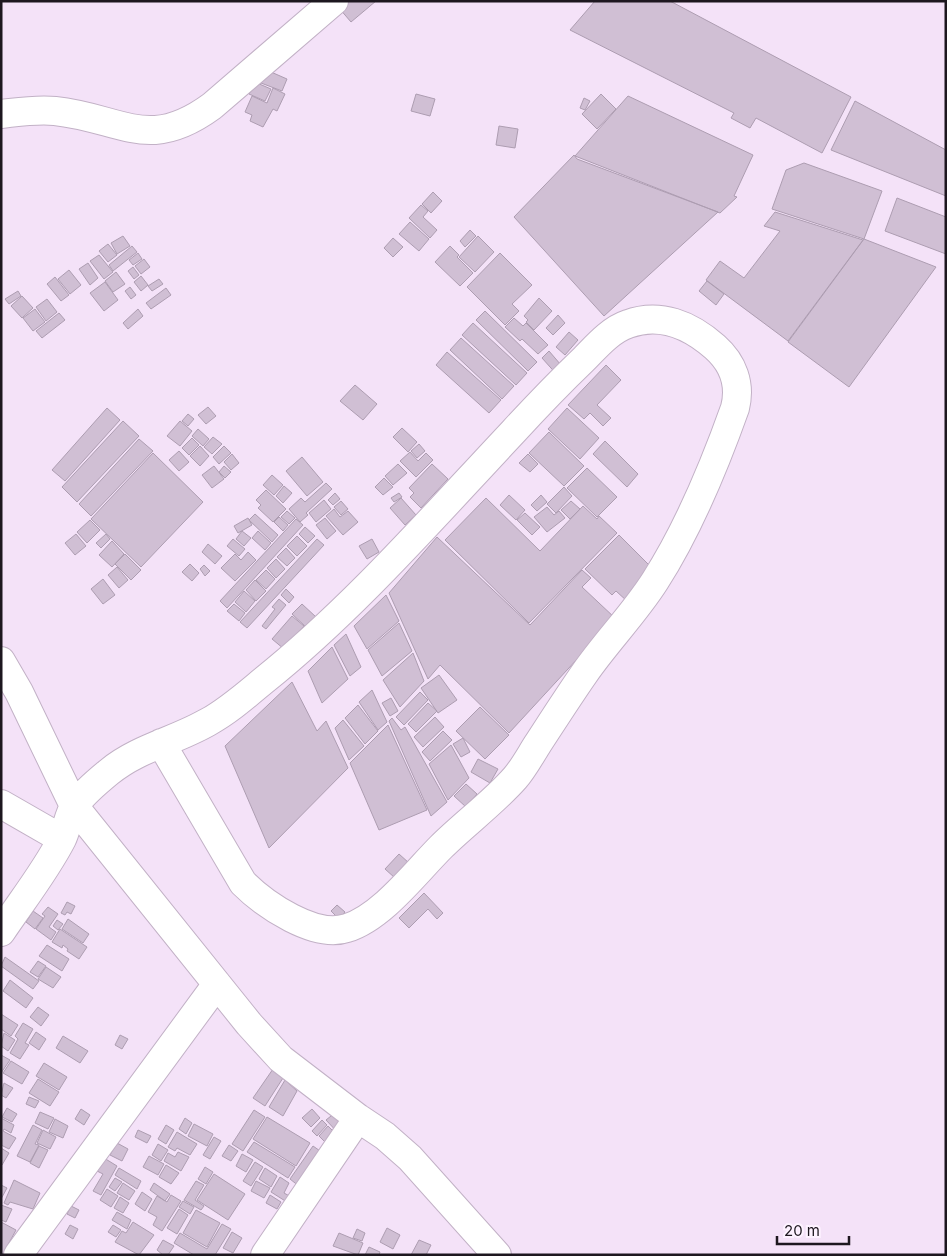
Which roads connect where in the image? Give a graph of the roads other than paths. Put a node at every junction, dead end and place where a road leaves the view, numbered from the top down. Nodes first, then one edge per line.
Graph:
1 (334, 1) edge
2 (1, 114) edge
3 (1, 661) edge
4 (161, 742) junction
5 (1, 804) edge
6 (74, 806) junction
7 (62, 839) junction
8 (1, 932) edge
9 (217, 984) junction
10 (358, 1118) junction
11 (18, 1255) edge
12 (265, 1255) edge
13 (497, 1255) edge

1 - 2 street
3 - 6 street
4 - 4 street
4 - 6 street
5 - 7 street
6 - 7 street
6 - 9 street
7 - 8 street
9 - 10 street
9 - 11 street
10 - 12 street
10 - 13 street

